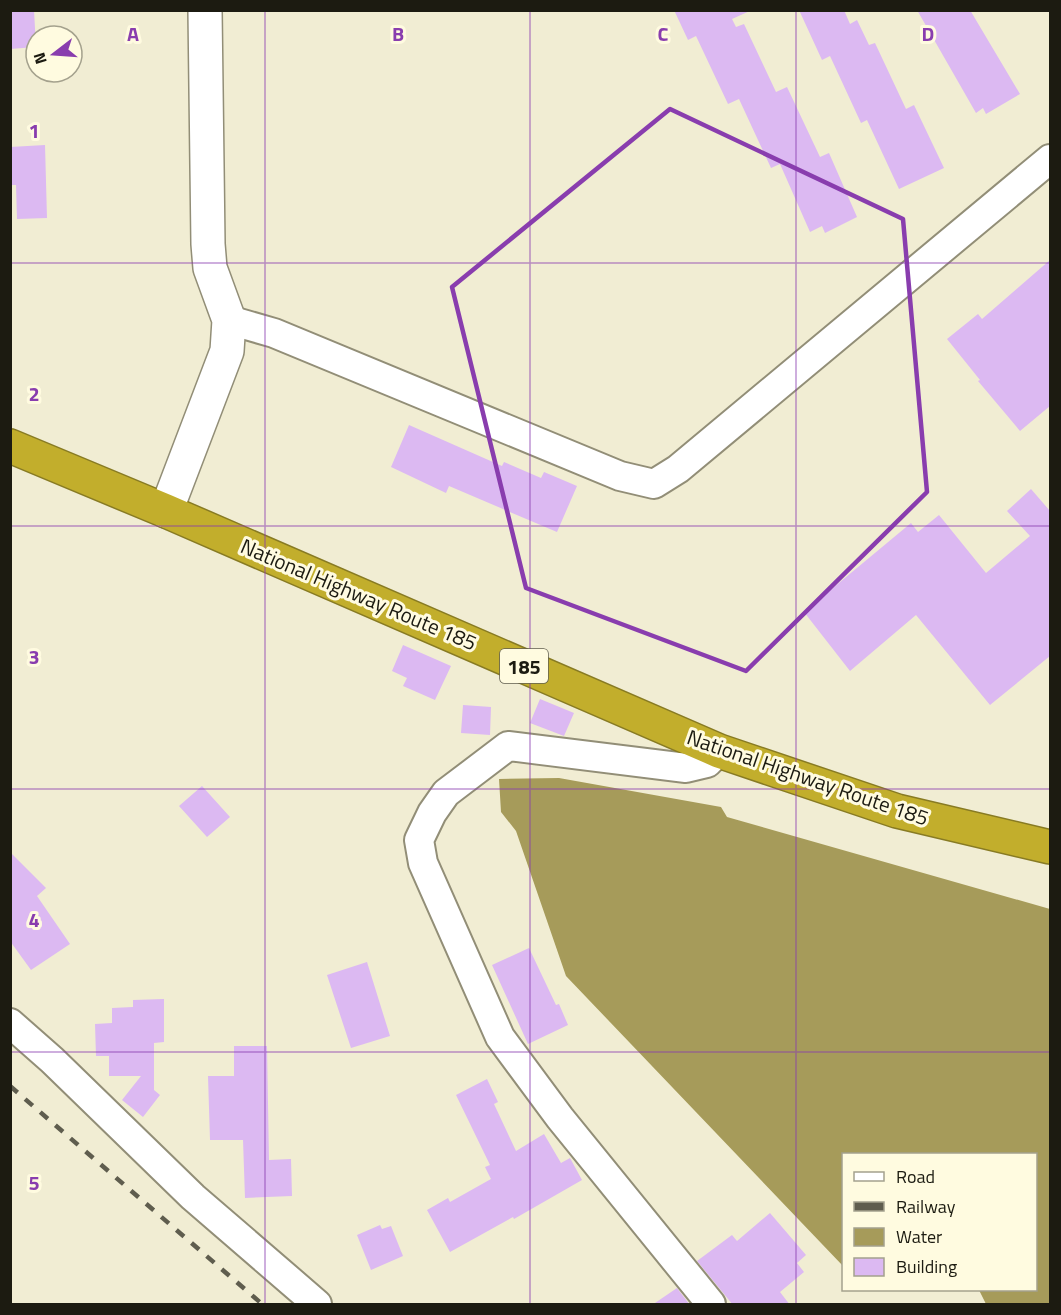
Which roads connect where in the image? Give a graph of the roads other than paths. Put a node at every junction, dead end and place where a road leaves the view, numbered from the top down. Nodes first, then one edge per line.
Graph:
1 (205, 10) edge
2 (1050, 159) edge
3 (229, 320) junction
4 (10, 446) edge
5 (166, 511) junction
6 (719, 751) junction
7 (1050, 847) edge
8 (10, 1023) edge
9 (317, 1305) edge
10 (711, 1305) edge

1 - 3 street
2 - 3 street
3 - 5 street
4 - 5 highway, National Highway Route 185 / 185
5 - 6 highway, National Highway Route 185 / 185
6 - 7 highway, National Highway Route 185 / 185
6 - 10 street
8 - 9 street

